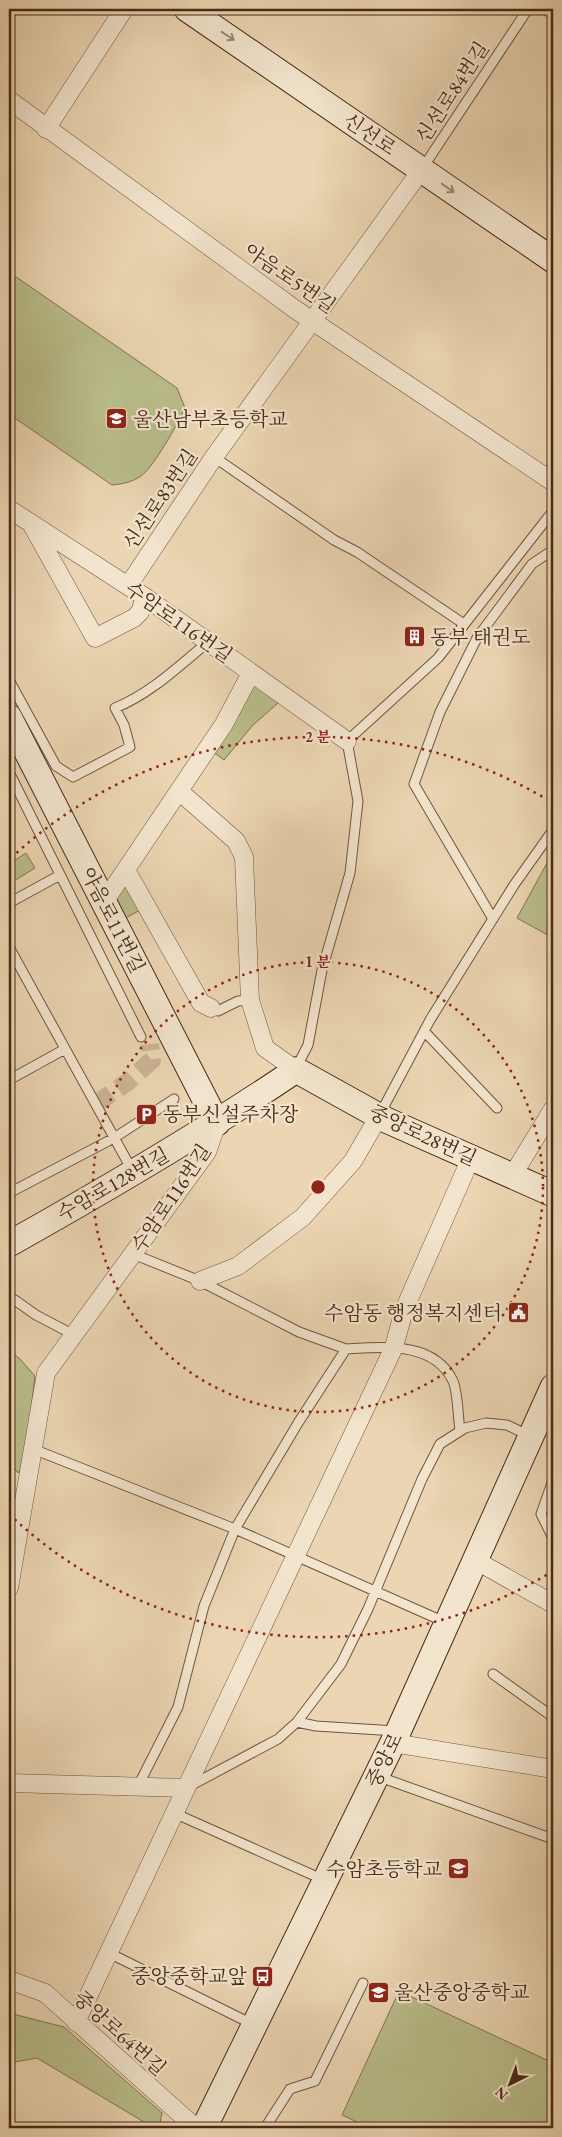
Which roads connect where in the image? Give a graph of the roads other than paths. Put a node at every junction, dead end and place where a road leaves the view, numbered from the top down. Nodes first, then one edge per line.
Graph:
1 (528, 9) edge
2 (119, 10) edge
3 (192, 10) edge
4 (9, 100) edge
5 (46, 129) junction
6 (422, 169) junction
7 (553, 260) edge
8 (313, 322) junction
9 (214, 457) junction
10 (553, 482) edge
11 (9, 509) edge
12 (553, 511) edge
13 (31, 523) junction
14 (66, 546) junction
15 (553, 550) edge
16 (49, 556) junction
17 (128, 586) junction
18 (145, 597) junction
19 (464, 624) junction
20 (208, 642) junction
21 (251, 673) junction
22 (9, 680) edge
23 (9, 717) edge
24 (347, 741) junction
25 (9, 772) edge
26 (179, 790) junction
27 (553, 830) edge
28 (126, 870) junction
29 (60, 875) junction
30 (104, 902) junction
31 (9, 903) edge
32 (493, 919) junction
33 (9, 947) edge
34 (250, 1000) junction
35 (211, 1008) joint
36 (424, 1031) junction
37 (141, 1037) tunnel mouth
38 (65, 1049) junction
39 (296, 1070) junction
40 (9, 1080) edge
41 (174, 1099) dead end
42 (497, 1108) dead end
43 (553, 1109) edge
44 (379, 1116) junction
45 (217, 1123) junction
46 (114, 1138) junction
47 (471, 1158) junction
48 (134, 1173) junction
49 (512, 1176) junction
50 (9, 1193) edge
51 (553, 1194) edge
52 (9, 1244) edge
53 (133, 1254) junction
54 (200, 1281) junction
55 (9, 1296) edge
56 (74, 1335) junction
57 (394, 1347) junction
58 (346, 1349) junction
59 (553, 1387) edge
60 (460, 1431) junction
61 (531, 1436) junction
62 (33, 1449) junction
63 (553, 1480) edge
64 (235, 1529) junction
65 (553, 1538) edge
66 (295, 1556) junction
67 (475, 1560) junction
68 (9, 1588) edge
69 (375, 1591) junction
70 (553, 1604) edge
71 (447, 1623) junction
72 (493, 1674) dead end
73 (553, 1717) edge
74 (297, 1722) junction
75 (396, 1737) junction
76 (553, 1769) edge
77 (377, 1776) junction
78 (9, 1784) edge
79 (138, 1786) junction
80 (186, 1788) junction
81 (174, 1813) junction
82 (553, 1839) edge
83 (325, 1881) junction
84 (109, 1952) junction
85 (9, 1980) edge
86 (363, 1983) dead end
87 (76, 2022) junction
88 (255, 2025) junction
89 (196, 2128) edge
90 (204, 2128) edge
91 (265, 2128) edge

1 - 6 lane, 신선로84번길
2 - 5 street
3 -> 6 street, 신선로
4 - 5 street, 야음로5번길
5 - 8 street, 야음로5번길
6 -> 7 street, 신선로
6 - 8 street, 신선로83번길
8 - 9 street, 신선로83번길
8 - 10 street, 야음로5번길
9 - 17 street, 신선로83번길
9 - 19 lane
11 - 13 street, 수암로116번길
12 - 19 lane
13 - 14 street, 수암로116번길
13 - 16 street
14 - 16 street
14 - 17 street, 수암로116번길
15 - 32 lane
16 - 18 street
17 - 18 street, 수암로116번길
18 - 20 street, 수암로116번길
19 - 24 lane
20 - 21 street, 수암로116번길
20 - 22 lane
21 - 24 street, 수암로116번길
21 - 26 street
23 - 30 street, 야음로11번길
24 - 39 lane
25 - 29 lane
26 - 28 street
26 - 34 street
27 - 32 lane
28 - 30 street
28 - 35 street
29 - 31 lane
29 - 37 lane
30 - 45 street, 야음로11번길
32 - 36 lane
33 - 38 lane
34 - 35 lane
34 - 39 street
36 - 42 lane
36 - 44 lane
38 - 40 lane
38 - 46 lane
39 - 44 street, 중앙로28번길
39 - 45 street, 수암로116번길
41 - 46 lane
43 - 49 street
44 - 47 street, 중앙로28번길
44 - 54 street
45 - 48 street, 수암로128번길
45 - 53 street, 수암로116번길
46 - 48 lane
46 - 50 lane
47 - 49 street, 중앙로28번길
47 - 57 street
48 - 52 street, 수암로128번길
49 - 51 street, 중앙로28번길
53 - 54 lane
53 - 56 street, 수암로116번길
54 - 58 lane
55 - 56 lane
56 - 62 street, 수암로116번길
57 - 58 lane
57 - 60 lane
57 - 66 street
58 - 64 lane
59 - 61 street, 중앙로
60 - 61 lane
60 - 69 lane
61 - 67 street, 중앙로
62 - 64 lane
62 - 68 street, 수암로116번길
63 - 65 lane
64 - 66 lane
64 - 79 lane
66 - 69 lane
66 - 80 street
67 - 70 street
67 - 71 street, 중앙로
69 - 71 lane
69 - 74 lane
71 - 75 street, 중앙로
72 - 73 lane
74 - 75 lane
74 - 80 lane
75 - 76 street
75 - 77 street, 중앙로
77 - 82 lane
77 - 83 street, 중앙로
78 - 79 street
79 - 80 street
80 - 81 street
81 - 83 lane
81 - 84 street
83 - 88 street, 중앙로
84 - 87 street
84 - 88 lane
85 - 87 street, 중앙로64번길
86 - 91 lane
87 - 89 street, 중앙로64번길
88 - 90 street, 중앙로

